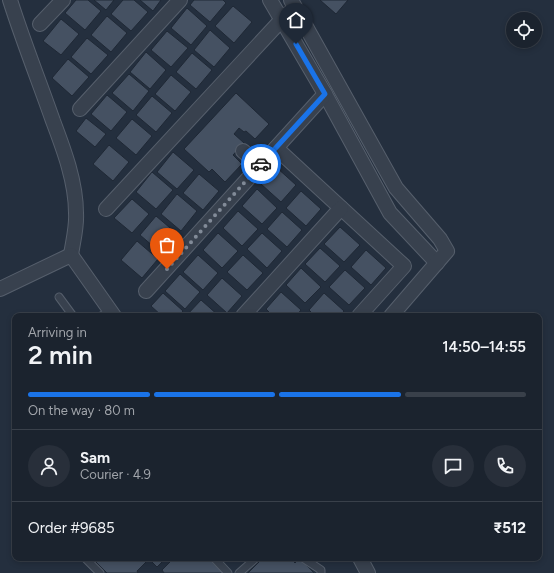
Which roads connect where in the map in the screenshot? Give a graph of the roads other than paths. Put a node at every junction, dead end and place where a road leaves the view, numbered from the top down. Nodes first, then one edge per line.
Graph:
1 (10, 0) edge
2 (63, 0) edge
3 (180, 0) edge
4 (270, 0) edge
5 (295, 2) edge
6 (282, 19) junction
7 (40, 24) dead end
8 (325, 94) junction
9 (80, 109) dead end
10 (276, 148) junction
11 (242, 151) dead end
12 (260, 166) junction
13 (341, 208) junction
14 (106, 209) dead end
15 (71, 255) junction
16 (437, 263) junction
17 (0, 289) edge
18 (146, 291) dead end
19 (59, 298) dead end
20 (71, 313) edge
21 (108, 313) edge
22 (246, 313) edge
23 (362, 313) edge
24 (394, 313) edge
25 (88, 561) edge
26 (217, 561) edge
27 (253, 561) edge
28 (308, 561) edge
29 (362, 561) edge
30 (100, 573) edge
31 (228, 573) edge
32 (239, 573) edge
33 (321, 573) edge
34 (368, 573) edge

1 - 15 street
2 - 7 street
3 - 9 street
4 - 6 street
5 - 6 street
5 - 16 street
6 - 8 street
6 - 14 street
8 - 10 street
8 - 16 street
10 - 12 street
10 - 13 street
11 - 12 street
12 - 18 street
13 - 22 street
13 - 23 street
15 - 17 street
15 - 21 street
16 - 24 street
19 - 20 lane
25 - 30 lane
26 - 31 lane
27 - 32 lane
28 - 33 lane
29 - 34 street

